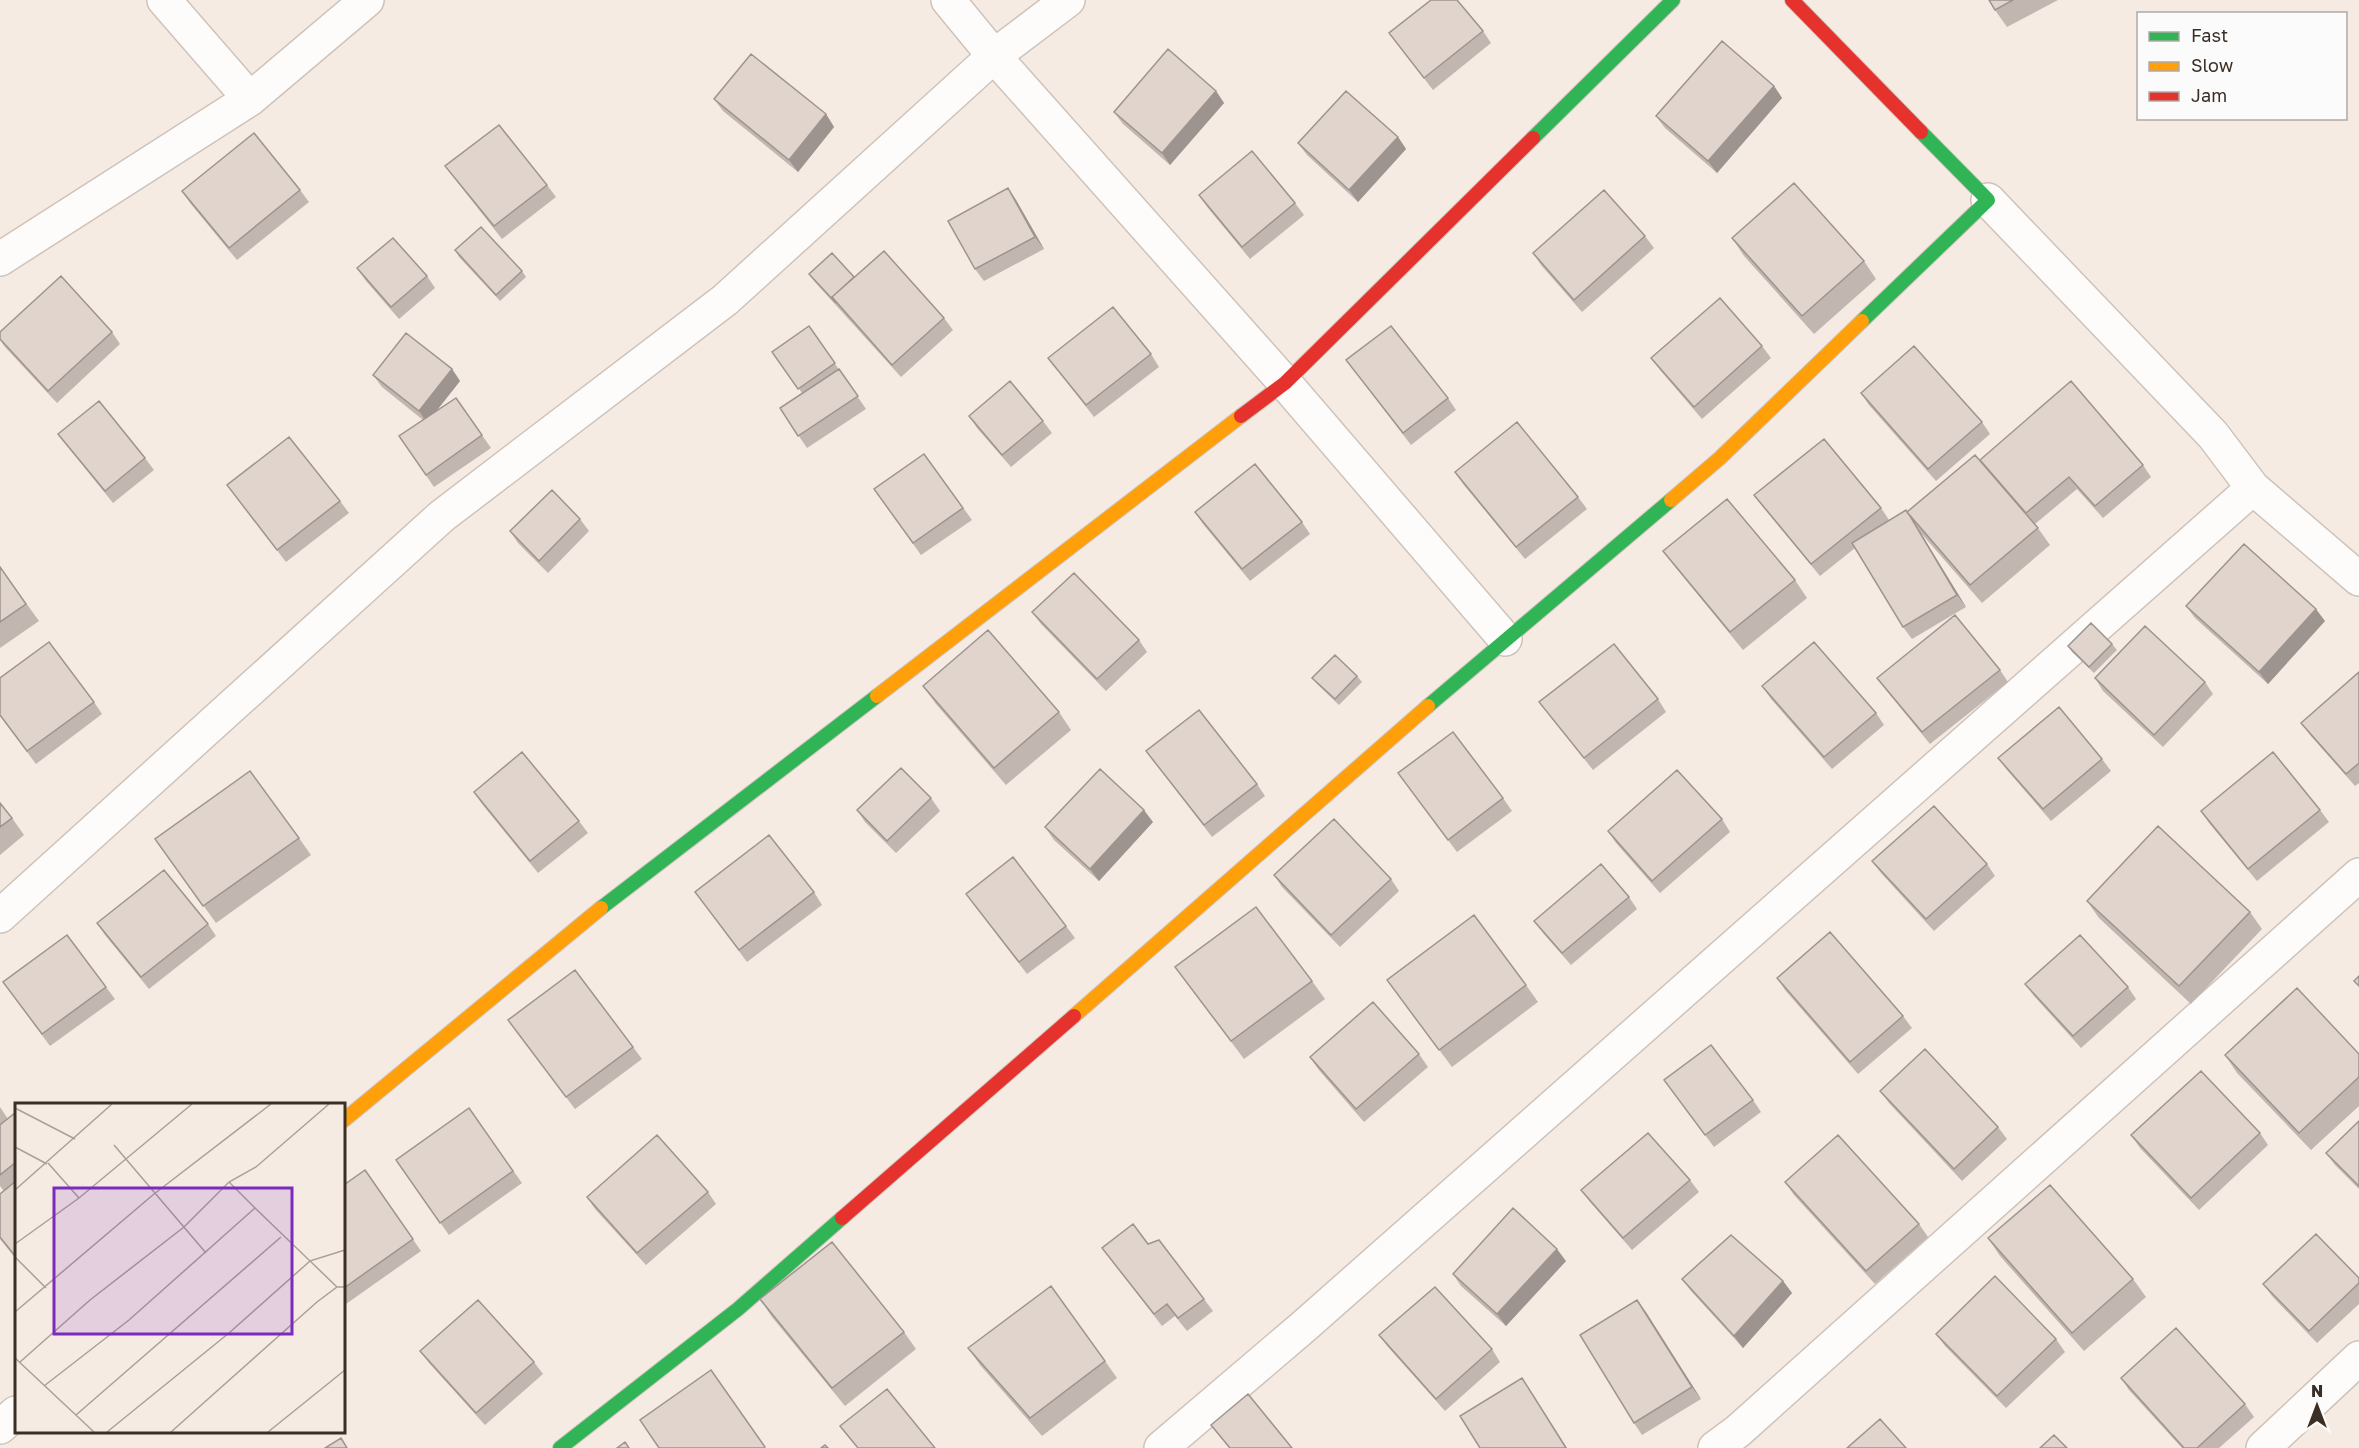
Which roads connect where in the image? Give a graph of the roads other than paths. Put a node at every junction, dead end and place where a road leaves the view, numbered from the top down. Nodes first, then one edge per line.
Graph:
1 (164, 0) edge
2 (367, 0) edge
3 (948, 0) edge
4 (1068, 0) edge
5 (1673, 0) edge
6 (1792, 0) edge
7 (994, 56) junction
8 (250, 99) junction
9 (1988, 200) junction
10 (0, 259) edge
11 (1285, 383) junction
12 (2253, 488) junction
13 (2359, 579) edge
14 (1505, 639) junction
15 (2359, 875) edge
16 (0, 916) edge
17 (345, 1119) edge
18 (2359, 1358) edge
19 (15, 1414) edge
20 (0, 1427) edge
21 (560, 1448) edge
22 (1161, 1448) edge
23 (1715, 1448) edge
24 (2263, 1448) edge

1 - 8 street
2 - 8 street
3 - 7 street
4 - 7 street
5 - 11 street
6 - 9 street
7 - 11 street
7 - 16 street
8 - 10 street
9 - 12 street
9 - 14 street
11 - 14 street
11 - 17 street
12 - 13 street
12 - 22 street
14 - 21 street
15 - 23 street
18 - 24 street
19 - 20 street

